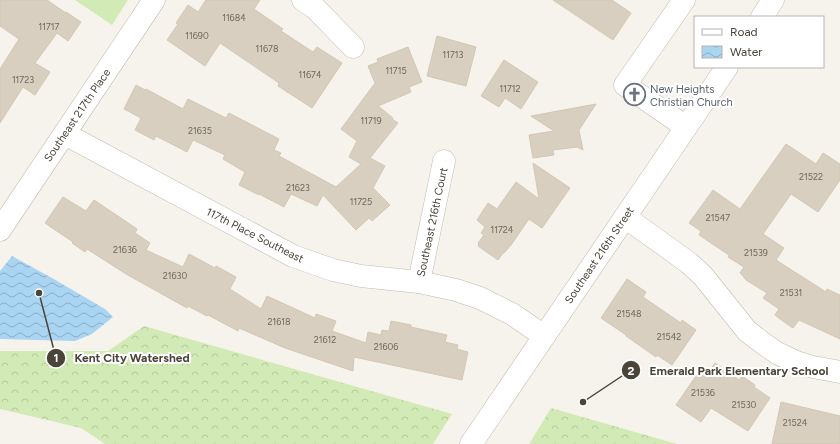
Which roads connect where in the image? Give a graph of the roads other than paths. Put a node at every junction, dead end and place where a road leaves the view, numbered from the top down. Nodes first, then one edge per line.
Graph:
1 (154, 0) edge
2 (303, 0) edge
3 (684, 0) edge
4 (773, 0) edge
5 (763, 16) edge
6 (353, 46) dead end
7 (726, 68) edge
8 (686, 127) junction
9 (65, 134) junction
10 (444, 161) dead end
11 (625, 217) junction
12 (0, 230) edge
13 (419, 282) junction
14 (544, 336) junction
15 (840, 372) edge
16 (471, 444) edge

1 - 9 street, Southeast 217th Place
2 - 6 street
3 - 8 street
4 - 5 street
7 - 8 street, Southeast 216th Street
8 - 11 street, Southeast 216th Street
9 - 12 street, Southeast 217th Place
9 - 13 street, 117th Place Southeast
10 - 13 street, Southeast 216th Court
11 - 14 street, Southeast 216th Street
11 - 15 street
13 - 14 street, 117th Place Southeast
14 - 16 street, Southeast 216th Street

